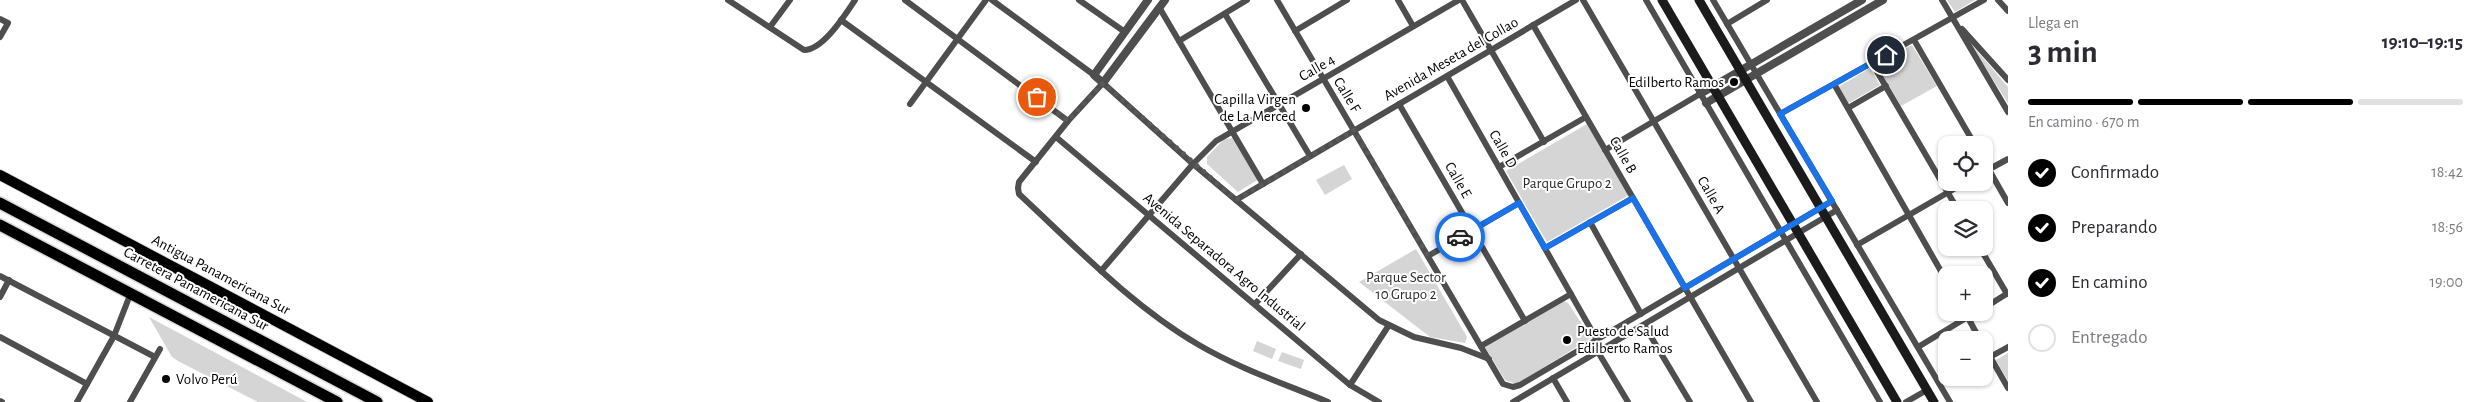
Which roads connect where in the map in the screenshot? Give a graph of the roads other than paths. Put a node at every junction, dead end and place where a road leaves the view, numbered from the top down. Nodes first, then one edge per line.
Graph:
1 (729, 0) edge
2 (790, 0) edge
3 (856, 0) edge
4 (905, 0) edge
5 (986, 0) edge
6 (992, 0) edge
7 (1148, 0) edge
8 (1165, 0) edge
9 (1247, 0) edge
10 (1277, 0) edge
11 (1398, 0) edge
12 (1460, 0) edge
13 (1576, 0) edge
14 (1583, 0) edge
15 (1646, 0) edge
16 (1662, 0) edge
17 (1699, 0) edge
18 (1713, 0) edge
19 (1767, 0) edge
20 (1862, 0) edge
21 (1882, 0) edge
22 (1942, 0) edge
23 (1984, 0) edge
24 (1998, 0) edge
25 (1082, 1) edge
26 (1342, 1) edge
27 (1160, 8) junction
28 (2008, 11) edge
29 (1225, 14) junction
30 (1953, 18) junction
31 (0, 19) edge
32 (841, 20) junction
33 (1727, 24) junction
34 (1533, 25) junction
35 (1413, 26) junction
36 (770, 27) junction
37 (1295, 31) junction
38 (1124, 32) junction
39 (0, 38) edge
40 (958, 38) junction
41 (1914, 40) junction
42 (1179, 41) junction
43 (1491, 50) junction
44 (1872, 63) junction
45 (1750, 64) junction
46 (1740, 71) junction
47 (1756, 74) junction
48 (1094, 75) junction
49 (1447, 76) junction
50 (1323, 79) junction
51 (1745, 80) junction
52 (2008, 80) edge
53 (926, 81) junction
54 (1103, 83) junction
55 (1834, 84) junction
56 (1713, 86) junction
57 (1886, 86) junction
58 (1700, 94) junction
59 (1718, 96) junction
60 (1706, 103) junction
61 (910, 104) dead end
62 (1279, 104) junction
63 (1399, 104) junction
64 (1848, 108) junction
65 (2008, 112) edge
66 (1780, 114) junction
67 (1586, 117) junction
68 (1068, 121) junction
69 (1653, 122) junction
70 (1354, 130) junction
71 (1232, 131) junction
72 (1970, 136) edge
73 (1056, 137) junction
74 (1544, 142) junction
75 (1605, 150) junction
76 (1310, 156) junction
77 (2008, 158) edge
78 (1036, 162) junction
79 (1193, 164) junction
80 (1993, 167) edge
81 (1499, 168) junction
82 (0, 176) edge
83 (1993, 181) edge
84 (1263, 184) junction
85 (1951, 191) edge
86 (1948, 193) junction
87 (1633, 198) junction
88 (1236, 200) junction
89 (1832, 201) junction
90 (1953, 201) edge
91 (0, 203) edge
92 (1519, 203) junction
93 (2008, 203) edge
94 (1820, 208) junction
95 (1837, 210) junction
96 (1150, 215) junction
97 (1909, 215) junction
98 (1825, 217) junction
99 (1590, 222) junction
100 (1793, 224) junction
101 (0, 225) edge
102 (1472, 230) junction
103 (1780, 232) junction
104 (1798, 233) junction
105 (1785, 240) junction
106 (1857, 245) junction
107 (1545, 248) junction
108 (1301, 254) junction
109 (1428, 256) junction
110 (1985, 256) edge
111 (1734, 260) junction
112 (1938, 266) edge
113 (1739, 268) junction
114 (1101, 271) junction
115 (0, 276) edge
116 (9, 280) junction
117 (1685, 288) junction
118 (1571, 294) junction
119 (2007, 294) edge
120 (130, 295) junction
121 (0, 297) edge
122 (1690, 297) junction
123 (1993, 303) edge
124 (1255, 304) junction
125 (1641, 314) junction
126 (1525, 320) junction
127 (1957, 321) edge
128 (1389, 325) junction
129 (1644, 325) junction
130 (114, 336) junction
131 (0, 337) edge
132 (1597, 340) junction
133 (1481, 346) junction
134 (1918, 347) junction
135 (2008, 347) edge
136 (160, 349) dead end
137 (1598, 352) junction
138 (1993, 355) edge
139 (155, 357) junction
140 (1489, 359) junction
141 (1993, 362) edge
142 (1553, 378) junction
143 (87, 384) junction
144 (1350, 384) junction
145 (2008, 388) edge
146 (1927, 390) junction
147 (77, 402) edge
148 (130, 402) edge
149 (337, 402) edge
150 (377, 402) edge
151 (428, 402) edge
152 (1328, 402) edge
153 (1379, 402) edge
154 (1513, 402) edge
155 (1567, 402) edge
156 (1628, 402) edge
157 (1690, 402) edge
158 (1751, 402) edge
159 (1817, 402) edge
160 (1880, 402) edge
161 (1897, 402) edge
162 (1906, 402) edge
163 (1934, 402) edge
164 (1950, 402) edge

1 - 36 street
2 - 36 street
3 - 32 street
4 - 40 street
5 - 40 street
6 - 48 street
7 - 38 street
8 - 27 street
9 - 29 street
10 - 37 street, Calle F
11 - 35 street
12 - 35 street, Calle 4
12 - 43 street
13 - 34 street, Avenida Meseta del Collao
14 - 69 street, Calle A
15 - 58 street
16 - 56 main road
17 - 46 main road
18 - 33 street
19 - 33 street
20 - 45 street
21 - 47 street
22 - 30 street
23 - 30 street
24 - 28 street
25 - 38 street
26 - 37 street
27 - 42 street
27 - 54 street
29 - 42 street
29 - 62 street
30 - 41 street
30 - 52 street
30 - 65 street
31 - 39 street
32 - 36 street
32 - 53 street
33 - 45 street
34 - 43 street, Avenida Meseta del Collao
34 - 67 street, Calle B
35 - 50 street, Calle 4
37 - 50 street, Calle F
38 - 48 street
40 - 53 street
40 - 68 street
41 - 44 street
41 - 72 street
42 - 71 street
43 - 49 street, Avenida Meseta del Collao
43 - 74 street
44 - 55 street
44 - 57 street
45 - 46 street
45 - 47 street
46 - 51 main road
46 - 56 street
47 - 51 street
47 - 66 street
48 - 54 street
49 - 63 street, Avenida Meseta del Collao
49 - 81 street, Calle D
50 - 62 street, Calle 4
50 - 70 street, Calle F
51 - 59 street
51 - 94 main road
53 - 61 street
53 - 78 street
54 - 68 street
54 - 79 street
55 - 64 street
55 - 66 street
56 - 58 street
56 - 59 main road
57 - 64 street
57 - 86 street
58 - 60 street
58 - 69 street
59 - 60 street
59 - 100 main road
60 - 103 street
62 - 71 street, Calle 4
62 - 76 street
63 - 70 street, Avenida Meseta del Collao
63 - 102 street, Calle E
64 - 97 street
66 - 89 street
67 - 74 street
67 - 75 street, Calle B
68 - 73 street
69 - 75 street
69 - 111 street, Calle A
70 - 76 street, Avenida Meseta del Collao
70 - 109 street, Calle F
71 - 79 street, Calle 4
71 - 84 street
73 - 78 street
73 - 96 street, Avenida Separadora Agro Industrial
74 - 81 street
75 - 87 street, Calle B
76 - 84 street, Avenida Meseta del Collao
77 - 80 street
78 - 114 street
79 - 88 street
79 - 96 street, Calle 4
81 - 92 street, Calle D
82 - 151 main road, Antigua Panamericana Sur
83 - 93 street
84 - 88 street, Avenida Meseta del Collao
85 - 86 street
86 - 90 street
86 - 97 street
87 - 99 street
87 - 117 street, Calle B
88 - 108 street
89 - 94 street
89 - 95 street
91 - 150 highway, Carretera Panamericana Sur
92 - 102 street
92 - 107 street, Calle D
94 - 98 main road
94 - 100 street
95 - 98 street
95 - 106 street
96 - 114 street, Calle 4
96 - 124 street, Avenida Separadora Agro Industrial
97 - 106 street
97 - 112 street
98 - 104 street
98 - 146 main road
99 - 107 street
99 - 125 street
100 - 103 street
100 - 104 main road
101 - 120 highway
102 - 109 street
102 - 126 street, Calle E
103 - 105 street
103 - 111 street
104 - 105 street
104 - 161 main road
105 - 113 street
105 - 160 street
106 - 134 street
107 - 118 street, Calle D
108 - 124 street
108 - 128 street
109 - 133 street, Calle F
110 - 119 street
111 - 113 street, Calle A
111 - 117 street
113 - 122 street
113 - 159 street, Calle A
114 - 152 street
115 - 116 street
116 - 121 street
116 - 130 street
117 - 122 street, Calle B
117 - 125 street
118 - 126 street
118 - 132 street, Calle D
119 - 123 street
120 - 130 street
120 - 149 highway
122 - 129 street
122 - 158 street, Calle B
124 - 144 street, Avenida Separadora Agro Industrial
125 - 132 street
126 - 133 street
127 - 134 street
128 - 140 street
128 - 144 street
129 - 137 street
129 - 157 street
130 - 139 street
130 - 143 street
131 - 143 street
132 - 140 street, Calle F
133 - 140 street, Calle F
134 - 164 street
135 - 138 street
136 - 139 street
137 - 142 street
137 - 156 street
139 - 148 street
141 - 145 street
142 - 154 street
142 - 155 street
143 - 147 street
144 - 153 street, Avenida Separadora Agro Industrial
146 - 162 street
146 - 163 main road

